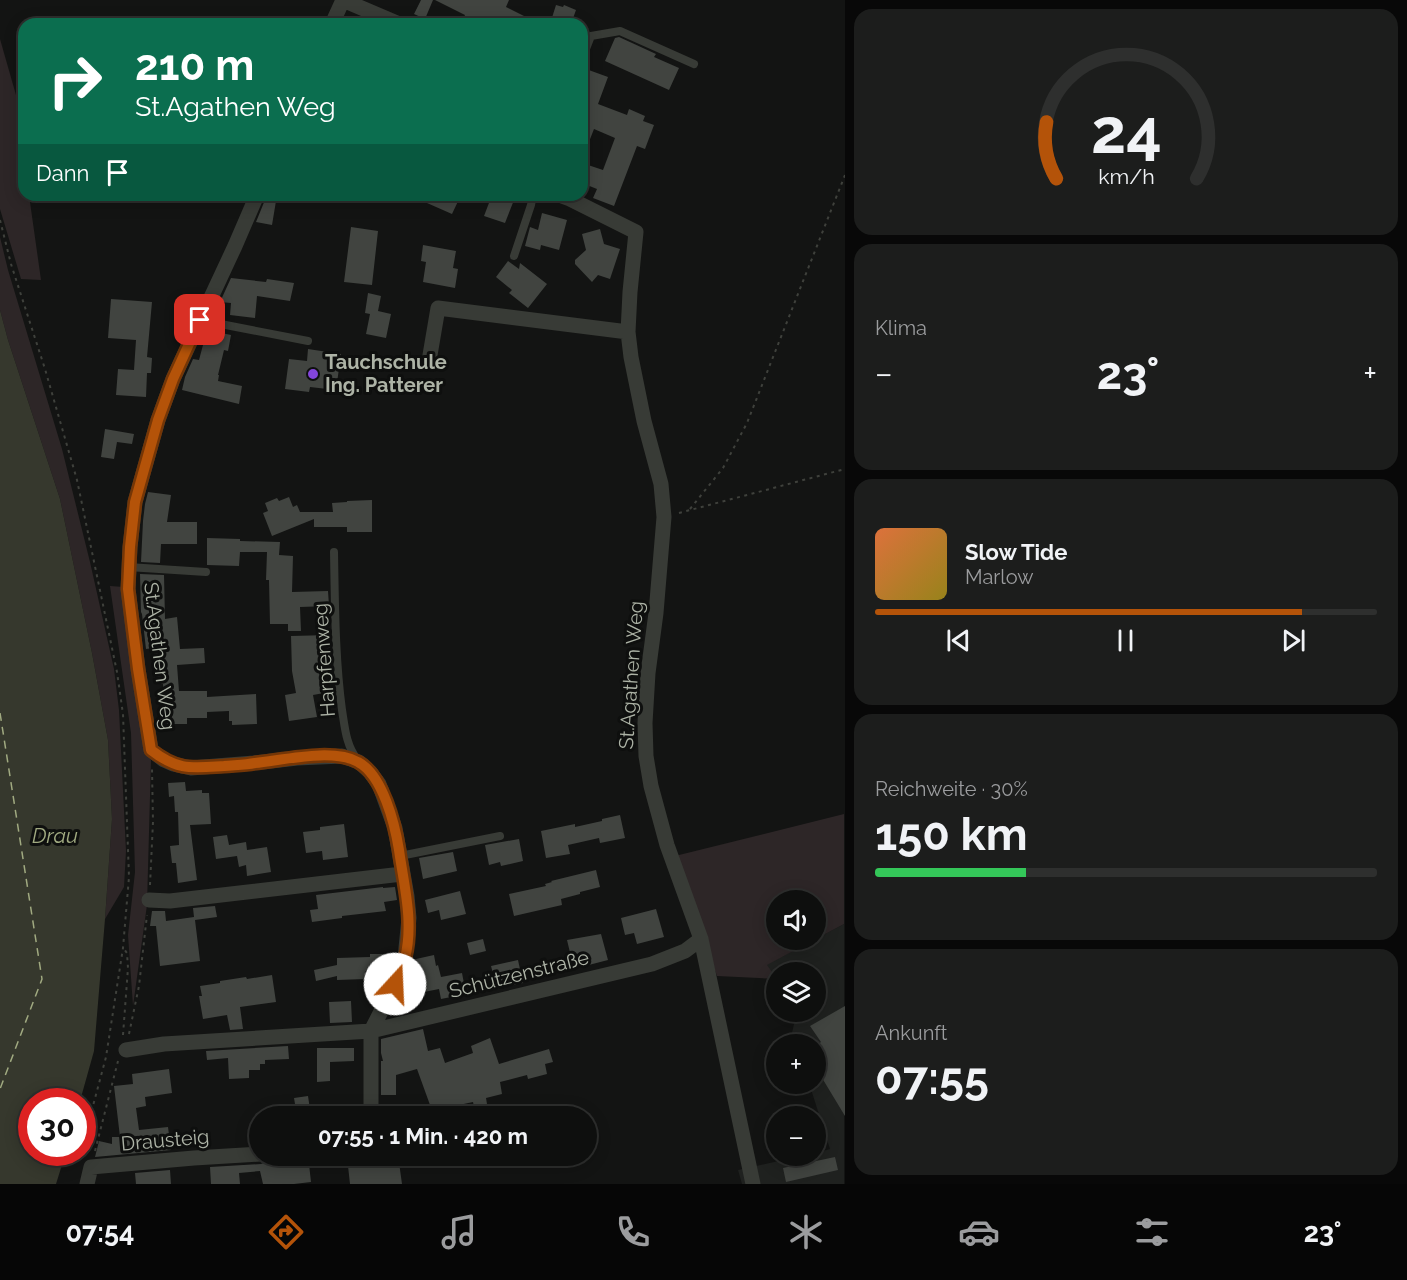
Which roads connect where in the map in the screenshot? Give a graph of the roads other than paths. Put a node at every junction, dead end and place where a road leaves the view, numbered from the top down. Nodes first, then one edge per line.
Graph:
1 (343, 0) edge
2 (335, 18) edge
3 (385, 18) edge
4 (588, 44) edge
5 (694, 64) dead end
6 (254, 201) edge
7 (532, 201) edge
8 (574, 201) edge
9 (514, 256) dead end
10 (200, 320) junction
11 (628, 332) junction
12 (308, 341) dead end
13 (430, 355) dead end
14 (334, 552) dead end
15 (128, 567) junction
16 (206, 572) dead end
17 (359, 762) junction
18 (500, 836) dead end
19 (400, 856) junction
20 (402, 874) junction
21 (149, 900) road end
22 (701, 939) junction
23 (371, 1031) junction
24 (123, 1050) road end
25 (371, 1106) edge
26 (249, 1155) edge
27 (87, 1184) edge
28 (753, 1184) edge

1 - 2 street
1 - 3 street
4 - 5 lane
6 - 10 street, St.Agathen Weg
7 - 9 lane
8 - 11 street, St.Agathen Weg
10 - 12 lane
10 - 15 street, St.Agathen Weg
11 - 13 street
11 - 22 street, St.Agathen Weg
14 - 17 lane, Harpfenweg
15 - 16 lane
15 - 17 street, St.Agathen Weg
17 - 19 street
18 - 19 lane
19 - 20 street
20 - 21 street
20 - 23 street
22 - 23 street, Schützenstraße
22 - 28 street, St.Agathen Weg
23 - 24 street, Schützenstraße
23 - 25 street
26 - 27 street, Drausteig

